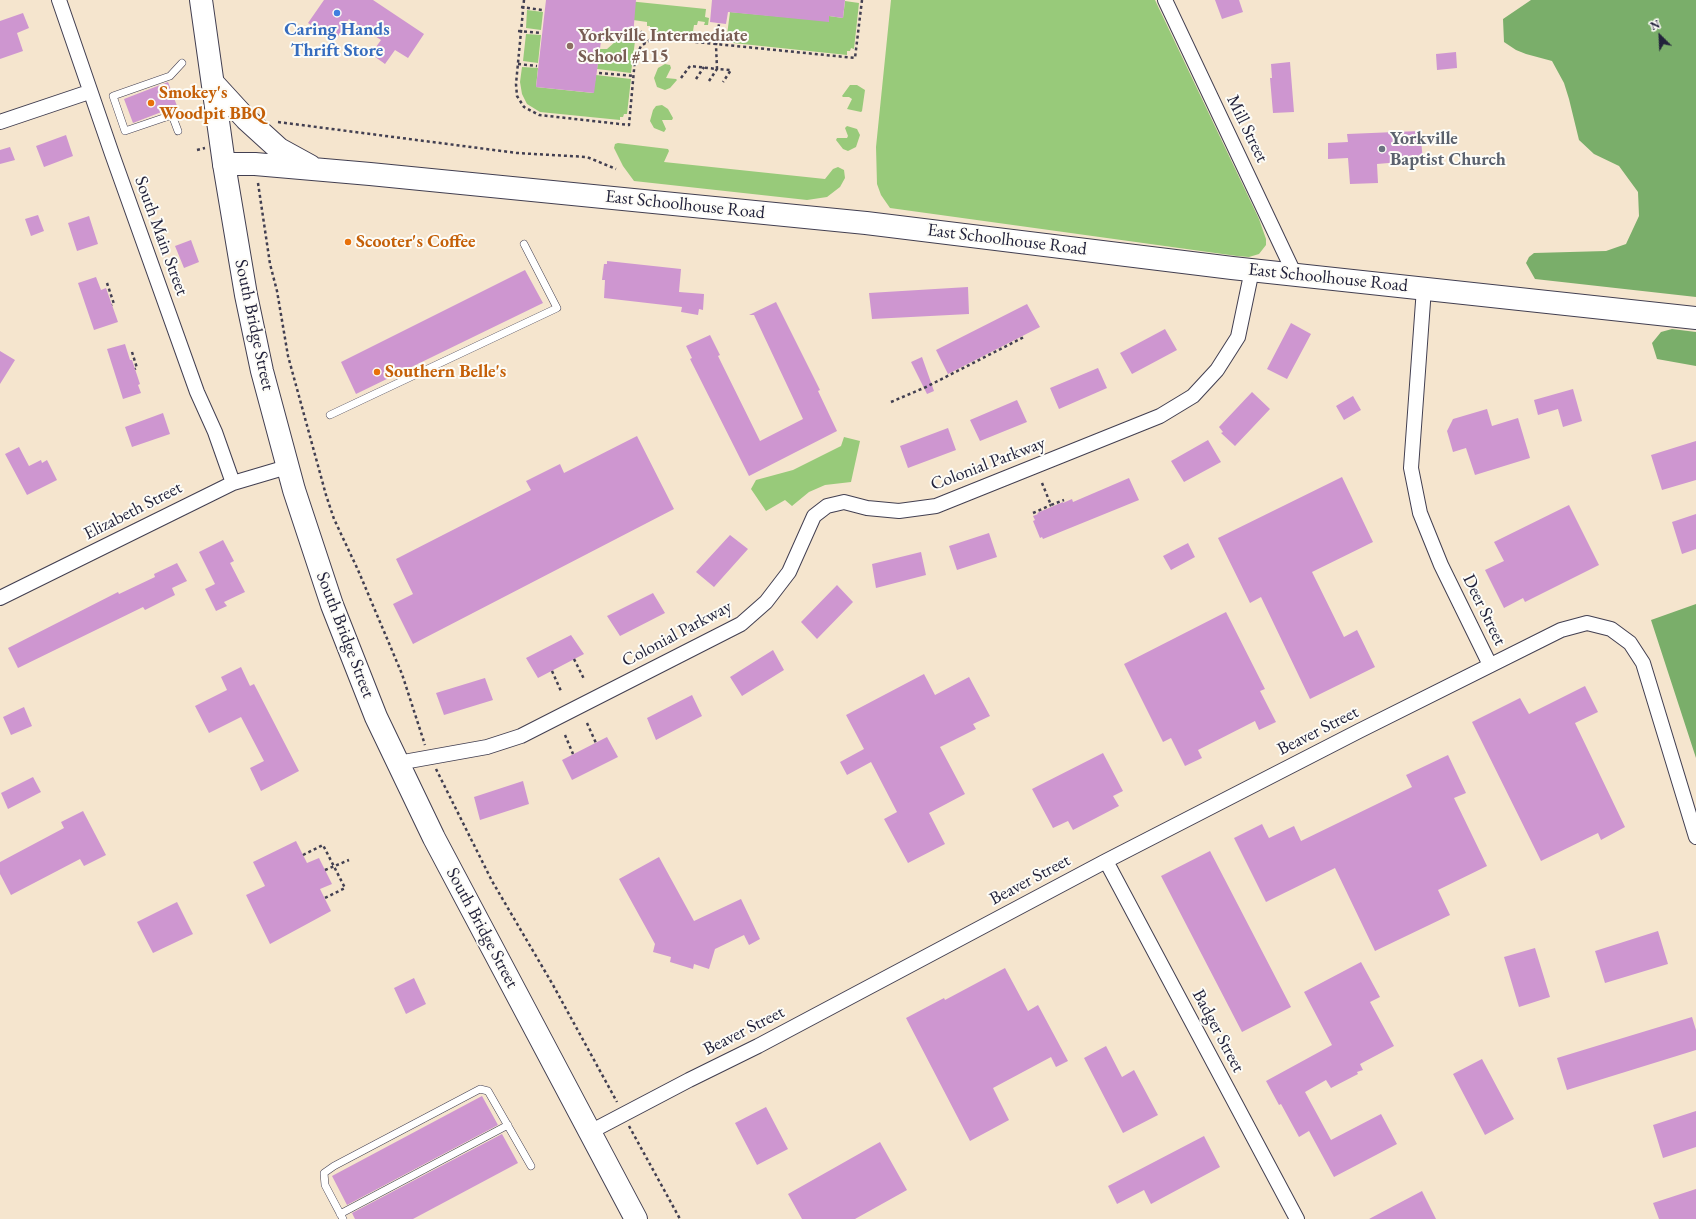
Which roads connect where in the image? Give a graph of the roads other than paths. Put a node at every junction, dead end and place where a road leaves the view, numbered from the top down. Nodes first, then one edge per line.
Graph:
1 (59, 0) edge
2 (201, 0) edge
3 (1165, 0) edge
4 (182, 63) dead end
5 (213, 83) junction
6 (90, 92) junction
7 (0, 122) edge
8 (178, 131) dead end
9 (224, 164) junction
10 (316, 170) junction
11 (524, 244) dead end
12 (1252, 270) junction
13 (1295, 275) junction
14 (1424, 288) junction
15 (1696, 318) edge
16 (330, 415) dead end
17 (287, 467) junction
18 (232, 483) junction
19 (0, 598) edge
20 (1490, 665) junction
21 (398, 763) junction
22 (1696, 837) edge
23 (1106, 861) junction
24 (508, 1125) junction
25 (590, 1132) junction
26 (530, 1166) dead end
27 (341, 1216) edge
28 (636, 1219) edge
29 (1297, 1219) edge

1 - 6 street, South Main Street
2 - 5 main road, South Bridge Street
3 - 13 street, Mill Street
4 - 8 lane
5 - 9 main road, South Bridge Street
5 - 10 main road, East Schoolhouse Road
6 - 7 street
6 - 18 street, South Main Street
9 - 10 main road, East Schoolhouse Road
9 - 17 main road, South Bridge Street
10 - 12 main road, East Schoolhouse Road
11 - 16 lane
12 - 13 main road, East Schoolhouse Road
12 - 21 street, Colonial Parkway
13 - 14 main road, East Schoolhouse Road
14 - 15 main road, East Schoolhouse Road
14 - 20 street, Deer Street
17 - 18 street, Elizabeth Street
17 - 21 main road, South Bridge Street
18 - 19 street, Elizabeth Street
20 - 22 street, Deer Street
20 - 23 street, Beaver Street
21 - 25 main road, South Bridge Street
23 - 25 street, Beaver Street
23 - 29 street, Badger Street
24 - 26 lane
24 - 27 lane
24 - 27 lane
25 - 28 main road, South Bridge Street

